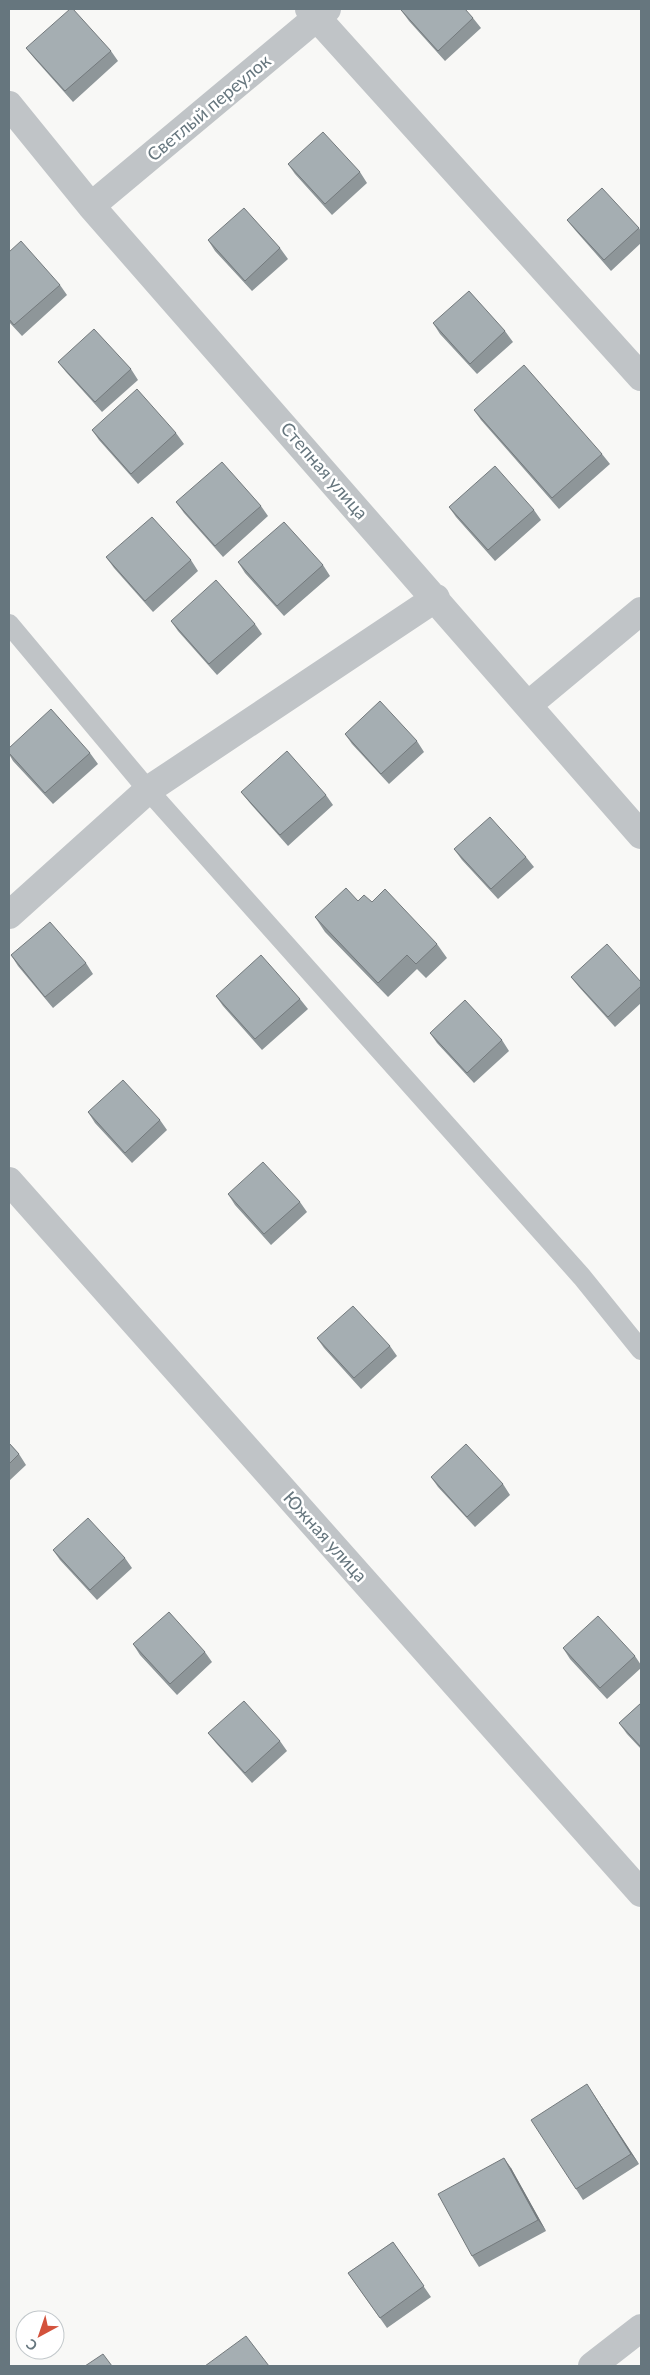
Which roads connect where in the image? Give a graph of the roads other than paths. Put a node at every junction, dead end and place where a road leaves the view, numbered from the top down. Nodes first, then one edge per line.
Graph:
1 (318, 12) edge
2 (9, 105) edge
3 (90, 206) junction
4 (641, 377) edge
5 (436, 598) junction
6 (641, 611) edge
7 (9, 624) edge
8 (528, 705) junction
9 (148, 790) junction
10 (641, 835) edge
11 (9, 915) edge
12 (9, 1181) edge
13 (641, 1350) edge
14 (641, 1893) edge
15 (641, 2328) edge
16 (592, 2366) edge

1 - 3 street, Светлый переулок
1 - 4 street
2 - 3 street, Степная улица
3 - 5 street, Степная улица
5 - 8 street, Степная улица
5 - 9 street
6 - 8 street
7 - 9 lane
8 - 10 street, Степная улица
9 - 11 street
9 - 13 lane
12 - 14 street, Южная улица
15 - 16 street

